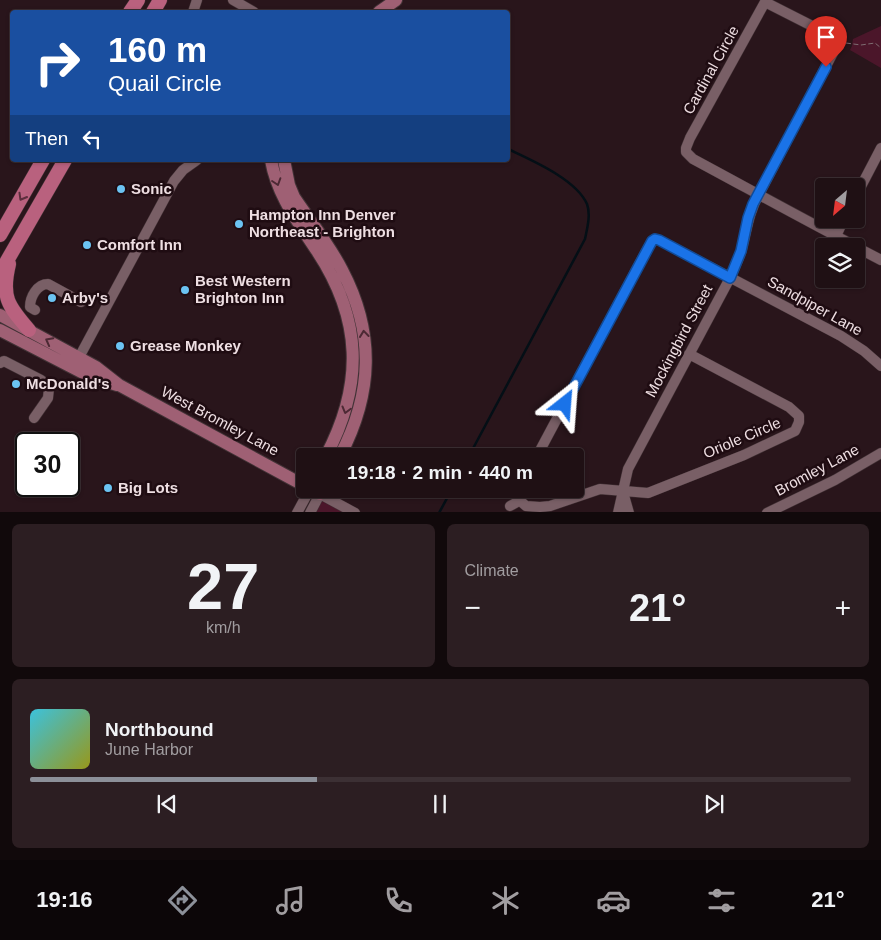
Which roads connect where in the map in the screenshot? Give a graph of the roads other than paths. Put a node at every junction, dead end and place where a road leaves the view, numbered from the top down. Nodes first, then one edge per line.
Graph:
1 (233, 0) edge
2 (396, 0) edge
3 (250, 10) edge
4 (382, 10) edge
5 (837, 42) joint
6 (881, 148) edge
7 (878, 160) edge
8 (42, 162) edge
9 (64, 162) edge
10 (194, 162) edge
11 (271, 162) edge
12 (284, 162) edge
13 (865, 181) edge
14 (759, 194) junction
15 (840, 228) edge
16 (0, 234) edge
17 (836, 236) junction
18 (840, 238) edge
19 (322, 248) junction
20 (865, 251) edge
21 (11, 253) junction
22 (881, 260) edge
23 (0, 273) edge
24 (730, 278) junction
25 (82, 302) dead end
26 (34, 310) dead end
27 (0, 315) edge
28 (29, 330) junction
29 (1, 334) edge
30 (689, 354) junction
31 (0, 363) edge
32 (77, 363) junction
33 (881, 366) edge
34 (35, 416) dead end
35 (330, 448) edge
36 (344, 448) edge
37 (541, 448) edge
38 (881, 453) edge
39 (296, 481) edge
40 (623, 491) junction
41 (584, 494) edge
42 (309, 498) edge
43 (314, 498) edge
44 (330, 498) edge
45 (516, 498) edge
46 (574, 498) edge
47 (297, 512) edge
48 (310, 512) edge
49 (355, 512) edge
50 (618, 512) edge
51 (629, 512) edge
52 (767, 512) edge

1 - 3 street
2 - 4 main road
5 - 14 street, Mockingbird Street
5 - 14 street, Cardinal Circle
6 - 7 street
7 - 13 street
8 -> 16 highway
9 - 21 highway
10 - 32 street
11 -> 19 main road
12 - 19 main road
14 - 17 street
14 - 24 street, Mockingbird Street
15 - 17 street
17 - 18 street
19 -> 35 main road
36 -> 19 main road
20 - 22 street
21 - 23 highway
21 - 28 highway
24 - 30 street, Mockingbird Street
24 - 33 street, Sandpiper Lane
24 - 37 street, Sandpiper Lane
25 - 26 street
27 - 28 main road, West Bromley Lane
32 -> 28 main road, West Bromley Lane
29 - 32 main road, West Bromley Lane
30 - 40 street, Mockingbird Street
30 - 40 street, Oriole Circle
31 - 34 street
32 - 39 main road, West Bromley Lane
38 - 52 street, Bromley Lane
40 - 41 street, Oriole Circle
40 - 50 street, Mockingbird Street
40 - 51 street
42 - 47 street
43 - 48 street
44 - 49 street
45 - 46 street, Oriole Circle

